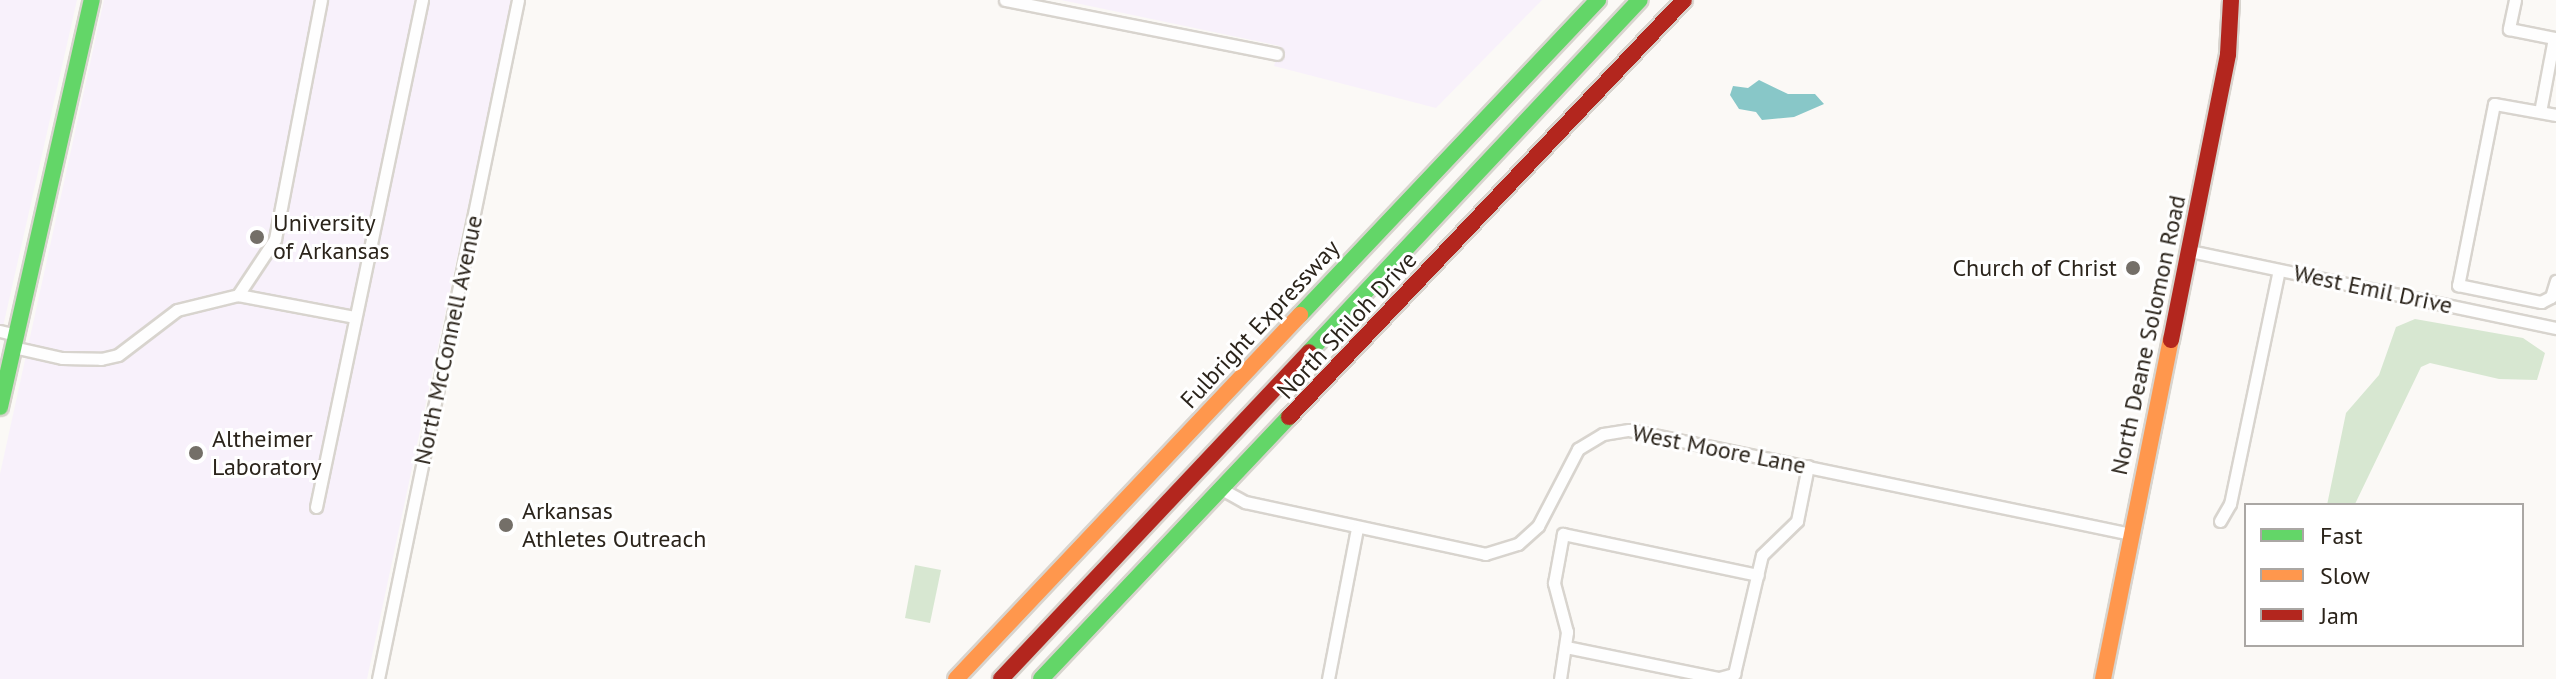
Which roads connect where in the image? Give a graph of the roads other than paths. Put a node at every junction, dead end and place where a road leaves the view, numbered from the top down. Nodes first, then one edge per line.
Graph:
1 (92, 0) edge
2 (321, 0) edge
3 (422, 0) edge
4 (518, 0) edge
5 (1005, 0) edge
6 (1598, 0) edge
7 (1640, 0) edge
8 (1684, 0) edge
9 (2231, 0) edge
10 (2515, 0) edge
11 (2555, 38) edge
12 (1277, 54) dead end
13 (2540, 112) junction
14 (2556, 115) edge
15 (2190, 251) junction
16 (2279, 270) junction
17 (2556, 281) edge
18 (238, 295) junction
19 (354, 317) junction
20 (2556, 328) edge
21 (10, 338) edge
22 (0, 407) edge
23 (1808, 466) junction
24 (1225, 491) junction
25 (316, 507) dead end
26 (2220, 521) dead end
27 (1357, 529) junction
28 (2131, 534) junction
29 (1758, 575) junction
30 (1566, 647) junction
31 (1683, 675) edge
32 (378, 679) edge
33 (956, 679) edge
34 (1001, 679) edge
35 (1041, 679) edge
36 (1328, 679) edge
37 (1560, 679) edge
38 (2103, 679) edge

1 - 21 main road
2 - 18 street
3 - 19 street
4 - 32 street, North McConnell Avenue
5 - 12 street
6 - 33 main road, Fulbright Expressway
7 - 34 main road
8 - 24 main road, North Shiloh Drive
9 - 15 main road, North Deane Solomon Road
10 - 11 street
11 - 13 street
13 - 14 street
13 - 17 street
15 - 16 street, West Emil Drive
15 - 28 main road, North Deane Solomon Road
16 - 20 street, West Emil Drive
16 - 26 street
18 - 19 street
18 - 21 street
19 - 25 street
21 - 22 main road
23 - 27 street, West Moore Lane
23 - 28 street, West Moore Lane
23 - 29 street
24 - 27 street, West Moore Lane
24 - 35 main road, North Shiloh Drive
27 - 36 street
28 - 38 main road, North Deane Solomon Road
29 - 30 street
29 - 31 street
30 - 31 street
30 - 37 street

